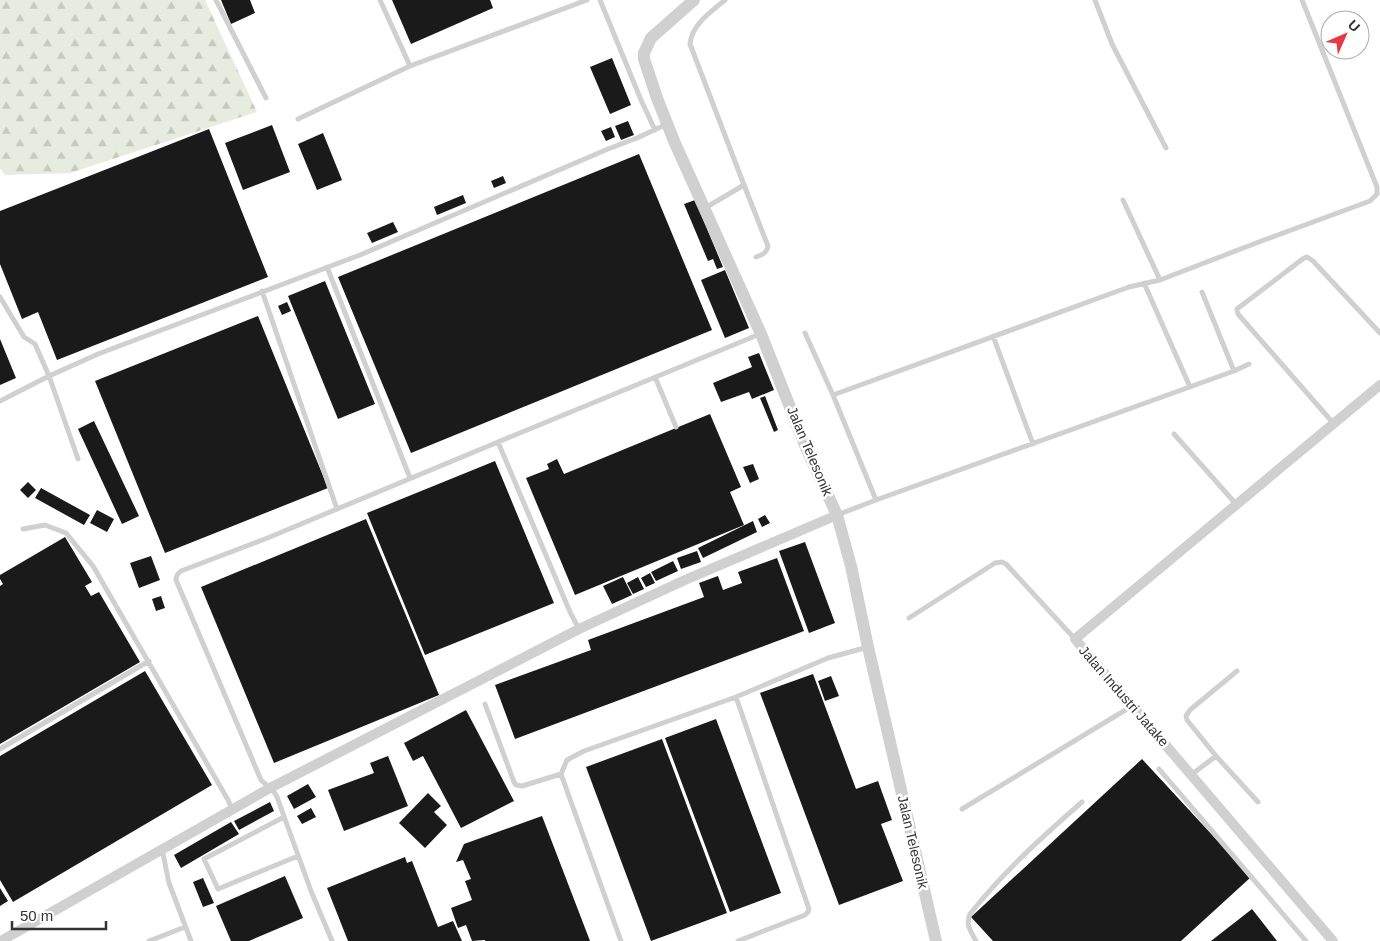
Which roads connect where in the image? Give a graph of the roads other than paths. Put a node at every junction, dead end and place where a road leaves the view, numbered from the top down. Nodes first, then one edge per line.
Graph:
1 (216, 0) edge
2 (380, 0) edge
3 (587, 0) edge
4 (600, 0) edge
5 (694, 0) edge
6 (725, 0) edge
7 (1095, 0) edge
8 (1302, 0) edge
9 (410, 66) junction
10 (266, 98) dead end
11 (298, 119) dead end
12 (667, 124) junction
13 (655, 130) junction
14 (1166, 148) dead end
15 (744, 185) junction
16 (1123, 200) dead end
17 (704, 208) junction
18 (756, 257) dead end
19 (327, 267) junction
20 (1160, 280) junction
21 (1144, 283) junction
22 (262, 291) junction
23 (1202, 292) dead end
24 (0, 298) edge
25 (805, 333) dead end
26 (1380, 333) edge
27 (761, 334) junction
28 (993, 336) junction
29 (1249, 364) dead end
30 (1234, 371) junction
31 (49, 376) junction
32 (655, 377) junction
33 (1380, 385) edge
34 (1190, 387) junction
35 (833, 395) junction
36 (0, 401) edge
37 (1334, 424) junction
38 (676, 426) dead end
39 (1174, 434) dead end
40 (498, 442) junction
41 (1032, 444) junction
42 (78, 459) dead end
43 (410, 478) junction
44 (876, 500) junction
45 (1236, 504) junction
46 (337, 509) junction
47 (837, 515) junction
48 (23, 529) dead end
49 (909, 618) dead end
50 (579, 629) junction
51 (1075, 639) junction
52 (868, 646) junction
53 (149, 662) junction
54 (1237, 671) dead end
55 (736, 697) junction
56 (485, 704) dead end
57 (1132, 706) junction
58 (0, 749) edge
59 (1216, 756) junction
60 (1159, 769) dead end
61 (561, 774) junction
62 (1191, 775) junction
63 (270, 788) junction
64 (1082, 802) dead end
65 (1258, 802) dead end
66 (232, 809) junction
67 (962, 809) dead end
68 (284, 817) junction
69 (162, 849) junction
70 (298, 856) junction
71 (185, 926) junction
72 (1, 941) edge
73 (149, 941) edge
74 (191, 941) edge
75 (332, 941) edge
76 (621, 941) edge
77 (738, 941) edge
78 (936, 941) edge
79 (976, 941) edge
80 (1306, 941) edge
81 (1333, 941) edge

1 - 10 lane
2 - 9 lane
3 - 9 lane
4 - 13 lane
5 - 12 street, Jalan Telesonik
6 - 15 lane
7 - 14 lane
8 - 20 lane
9 - 11 lane
12 - 13 lane
12 - 17 street, Jalan Telesonik
13 - 19 lane
15 - 17 lane
15 - 18 lane
16 - 20 lane
17 - 27 street, Jalan Telesonik
19 - 22 lane
19 - 43 lane
20 - 21 lane
21 - 28 lane
21 - 34 lane
22 - 31 lane
22 - 46 lane
23 - 30 lane
24 - 31 lane
25 - 35 lane
26 - 37 lane
27 - 32 lane
27 - 47 street, Jalan Telesonik
28 - 35 lane
28 - 41 lane
29 - 30 lane
30 - 34 lane
31 - 36 lane
31 - 42 lane
32 - 38 lane
32 - 40 lane
33 - 37 street, Jalan Industri Jatake
34 - 41 lane
35 - 44 lane
37 - 45 street, Jalan Industri Jatake
39 - 45 lane
40 - 43 lane
40 - 50 lane
41 - 44 lane
43 - 46 lane
44 - 47 lane
45 - 51 street, Jalan Industri Jatake
46 - 63 lane
47 - 50 street
47 - 52 street, Jalan Telesonik
48 - 53 lane
49 - 51 lane
50 - 63 street
51 - 57 street, Jalan Industri Jatake
52 - 55 lane
52 - 78 street, Jalan Telesonik
53 - 58 lane
53 - 66 lane
54 - 59 lane
55 - 61 lane
55 - 77 lane
56 - 61 lane
57 - 62 street, Jalan Industri Jatake
57 - 67 lane
59 - 62 lane
59 - 65 lane
60 - 80 lane
61 - 76 lane
62 - 81 street, Jalan Industri Jatake
63 - 66 street
63 - 68 lane
64 - 79 lane
66 - 69 street
68 - 70 lane
68 - 70 lane
69 - 71 lane
69 - 72 street
70 - 75 lane
71 - 73 lane
71 - 74 lane

